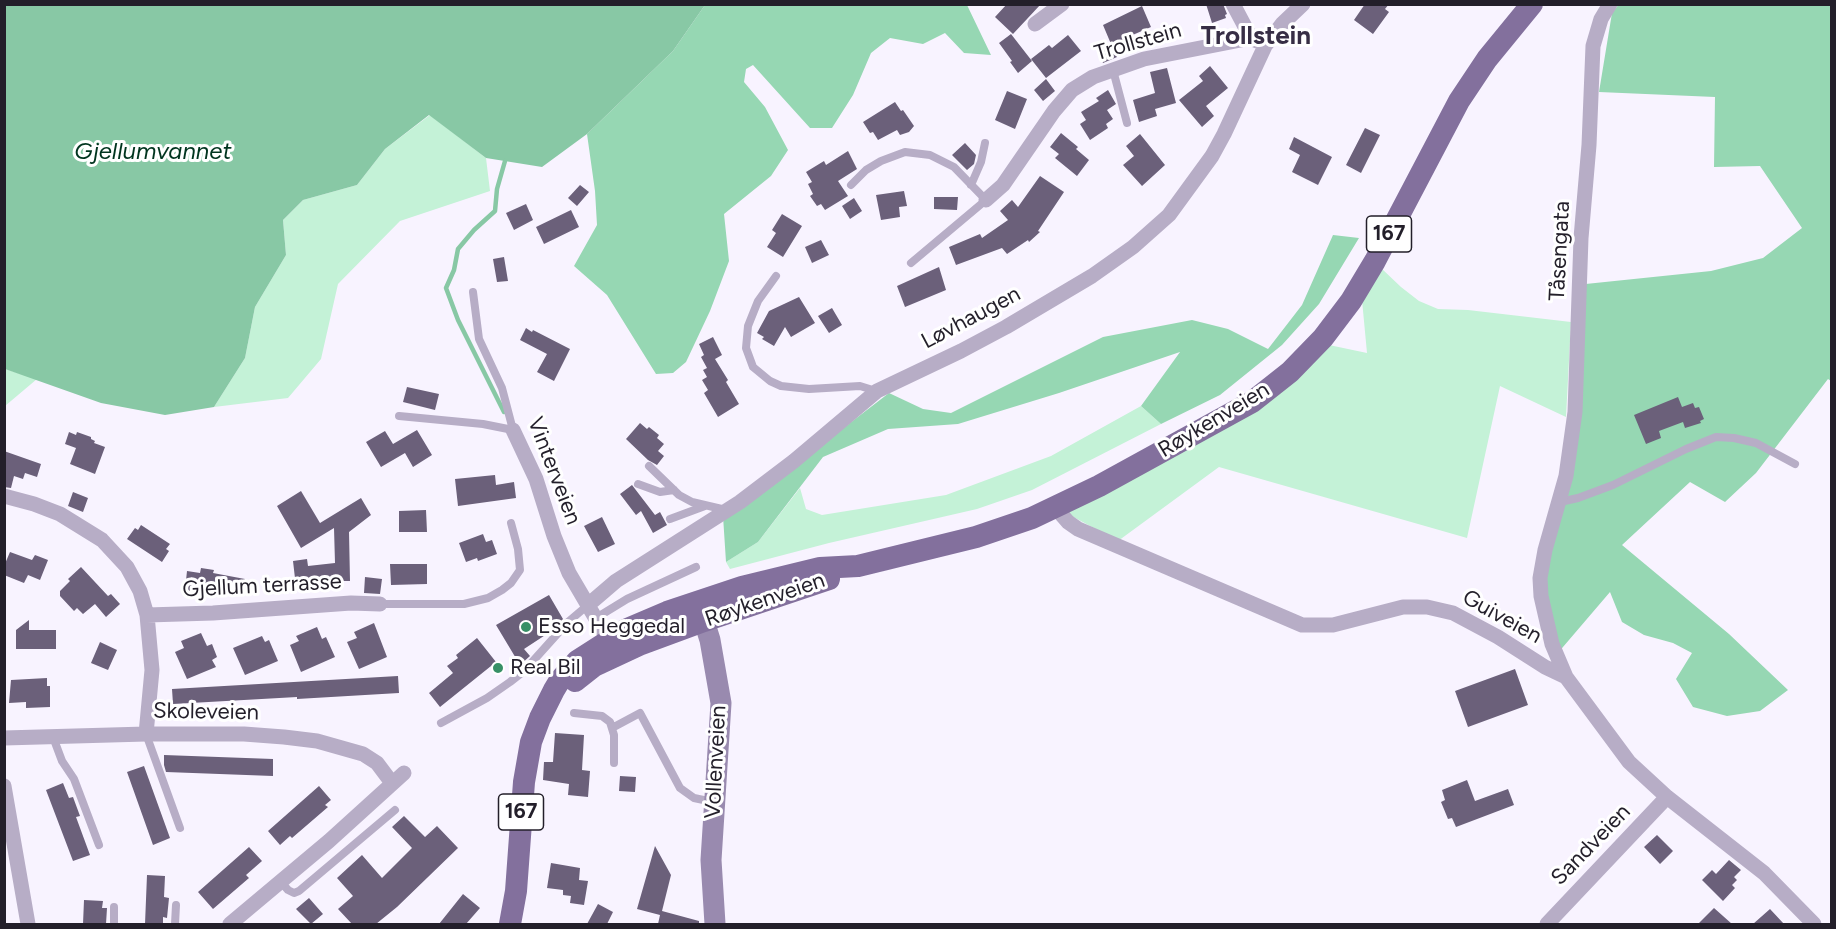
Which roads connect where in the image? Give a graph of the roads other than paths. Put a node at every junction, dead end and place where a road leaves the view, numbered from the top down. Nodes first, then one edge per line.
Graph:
1 (1062, 4) edge
2 (1233, 4) edge
3 (1303, 4) edge
4 (1532, 4) edge
5 (1610, 4) edge
6 (1035, 24) dead end
7 (1251, 38) junction
8 (1265, 46) junction
9 (1113, 70) junction
10 (1126, 123) dead end
11 (985, 143) dead end
12 (851, 185) dead end
13 (971, 185) junction
14 (986, 201) junction
15 (911, 263) dead end
16 (776, 276) dead end
17 (473, 292) dead end
18 (877, 392) junction
19 (399, 416) dead end
20 (513, 430) junction
21 (1795, 464) dead end
22 (649, 466) dead end
23 (639, 484) dead end
24 (674, 490) junction
25 (4, 496) edge
26 (1560, 502) junction
27 (707, 506) junction
28 (1055, 507) junction
29 (728, 510) junction
30 (670, 519) dead end
31 (511, 524) dead end
32 (696, 567) dead end
33 (380, 604) joint
34 (701, 611) junction
35 (592, 612) junction
36 (147, 615) junction
37 (613, 648) junction
38 (1566, 677) junction
39 (574, 713) dead end
40 (441, 723) dead end
41 (612, 728) junction
42 (146, 734) junction
43 (53, 736) junction
44 (4, 738) edge
45 (614, 763) dead end
46 (4, 786) edge
47 (1667, 797) junction
48 (714, 803) junction
49 (395, 810) dead end
50 (180, 828) dead end
51 (329, 841) junction
52 (99, 845) dead end
53 (342, 855) junction
54 (281, 882) junction
55 (176, 905) dead end
56 (114, 907) dead end
57 (28, 924) edge
58 (114, 924) edge
59 (175, 924) edge
60 (230, 924) edge
61 (510, 924) edge
62 (715, 924) edge
63 (1547, 924) edge
64 (1814, 924) edge

1 - 6 street
2 - 7 street
3 - 8 street, Løvhaugen
4 - 28 main road, Røykenveien / 167
5 - 26 street, Tåsengata
7 - 8 street
7 - 9 street, Trollstein
8 - 18 street, Løvhaugen
9 - 10 lane
9 - 14 street, Trollstein
11 - 13 lane
12 - 13 lane
13 - 14 lane
14 - 15 lane
16 - 18 lane
17 - 20 lane, Vinterveien
18 - 29 street, Løvhaugen
19 - 20 lane
20 - 35 street, Vinterveien
21 - 26 lane
22 - 24 lane
23 - 24 lane
24 - 27 lane
25 - 36 street
26 - 38 street, Tåsengata
27 - 29 lane
27 - 30 lane
28 - 34 main road, Røykenveien / 167
28 - 38 street, Guiveien
29 - 35 street, Løvhaugen
31 - 33 lane
32 - 35 lane
33 - 36 street, Gjellum terrasse
34 - 37 main road, Røykenveien / 167
34 - 48 main road, Vollenveien
35 - 37 street, Vinterveien
35 - 40 lane
36 - 42 street
37 - 61 main road, Røykenveien / 167
38 - 47 street, Guiveien
39 - 41 lane
41 - 45 lane
41 - 48 lane
42 - 43 street, Skoleveien
42 - 50 lane
42 - 51 street, Skoleveien
43 - 44 street, Skoleveien
43 - 52 lane
46 - 57 street
47 - 63 street, Sandveien
47 - 64 street, Guiveien
48 - 62 main road, Vollenveien
49 - 53 lane
51 - 53 lane
51 - 54 street, Skoleveien
53 - 54 lane
54 - 60 street, Skoleveien
55 - 59 lane
56 - 58 lane

